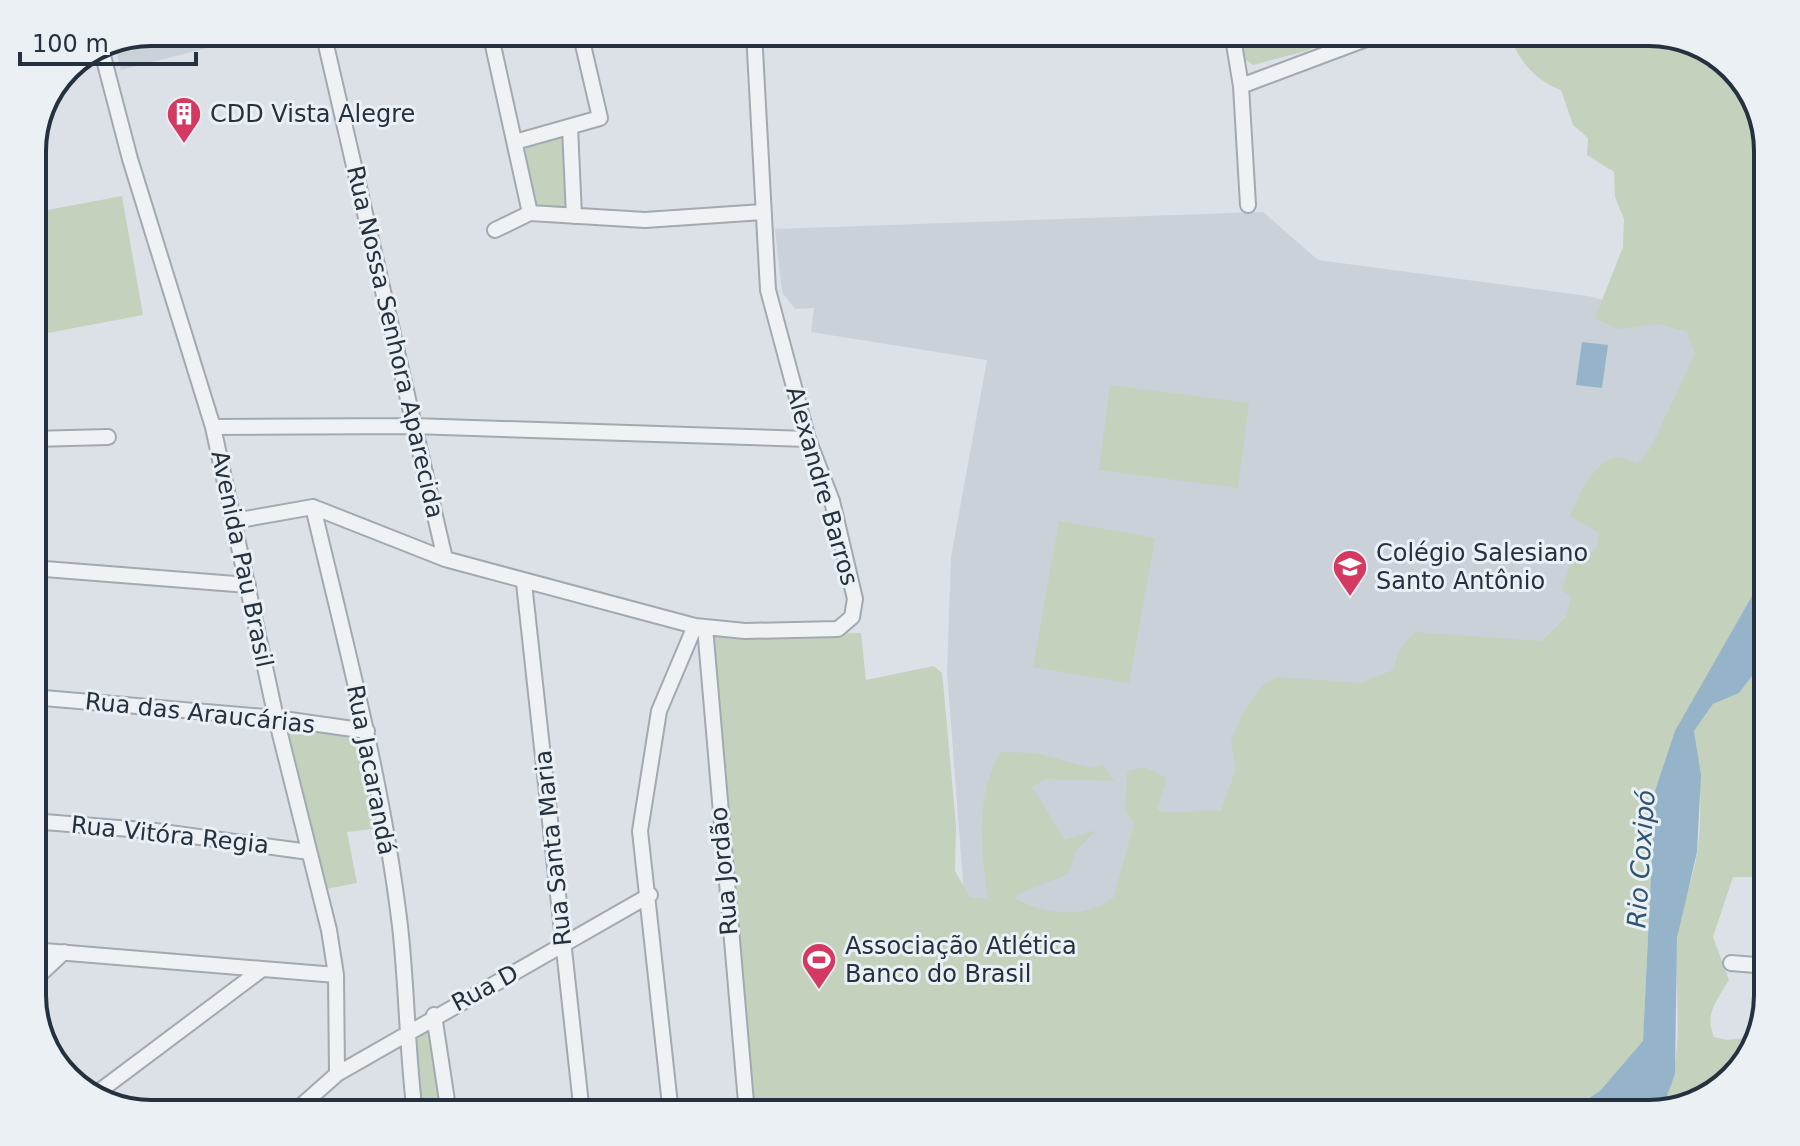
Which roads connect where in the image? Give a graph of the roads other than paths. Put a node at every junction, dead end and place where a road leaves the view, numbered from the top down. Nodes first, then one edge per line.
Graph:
1 (326, 46) edge
2 (493, 46) edge
3 (583, 46) edge
4 (755, 46) edge
5 (1234, 46) edge
6 (1348, 46) edge
7 (104, 58) edge
8 (1241, 86) junction
9 (570, 127) junction
10 (515, 142) junction
11 (1248, 205) dead end
12 (763, 212) junction
13 (530, 213) junction
14 (574, 216) junction
15 (495, 230) dead end
16 (413, 426) junction
17 (213, 427) junction
18 (108, 437) dead end
19 (46, 439) edge
20 (808, 439) junction
21 (313, 507) junction
22 (234, 521) junction
23 (445, 559) junction
24 (46, 569) edge
25 (524, 583) junction
26 (248, 585) junction
27 (700, 627) junction
28 (46, 698) edge
29 (276, 718) junction
30 (367, 731) junction
31 (46, 822) edge
32 (309, 852) junction
33 (650, 895) junction
34 (564, 947) junction
35 (46, 951) edge
36 (64, 952) junction
37 (1731, 963) dead end
38 (1754, 965) edge
39 (46, 969) edge
40 (261, 970) junction
41 (336, 975) junction
42 (434, 1015) junction
43 (405, 1037) junction
44 (337, 1074) junction
45 (104, 1088) edge
46 (308, 1100) edge
47 (413, 1100) edge
48 (447, 1100) edge
49 (580, 1100) edge
50 (670, 1100) edge
51 (746, 1100) edge

1 - 16 street, Rua Nossa Senhora Aparecida
2 - 10 street
3 - 9 street
4 - 12 street, Alexandre Barros
5 - 8 street
6 - 8 street
7 - 17 street, Avenida Pau Brasil
8 - 11 street
9 - 10 street
9 - 14 street
10 - 13 street
12 - 14 street
12 - 20 street, Alexandre Barros
13 - 14 street
13 - 15 street
16 - 17 street
16 - 20 street
16 - 23 street, Rua Nossa Senhora Aparecida
17 - 22 street, Avenida Pau Brasil
18 - 19 street
20 - 27 street, Alexandre Barros
21 - 22 street
21 - 23 street, Alexandre Barros
21 - 30 street, Rua Jacarandá
22 - 26 street, Avenida Pau Brasil
23 - 25 street, Alexandre Barros
24 - 26 street
25 - 27 street, Alexandre Barros
25 - 34 street, Rua Santa Maria
26 - 29 street, Avenida Pau Brasil
27 - 33 street
27 - 51 street, Rua Jordão
28 - 29 street, Rua das Araucárias
29 - 30 street, Rua das Araucárias
29 - 32 street, Avenida Pau Brasil
30 - 43 street, Rua Jacarandá
31 - 32 street, Rua Vitóra Regia
32 - 41 street, Avenida Pau Brasil
33 - 34 street, Rua D
33 - 50 street
34 - 42 street, Rua D
34 - 49 street, Rua Santa Maria
35 - 36 street
36 - 39 street
36 - 40 street
37 - 38 street
40 - 41 street
40 - 45 street
41 - 44 street, Avenida Pau Brasil
42 - 43 street, Rua D
42 - 48 street
43 - 44 street, Rua D
43 - 47 street, Rua Jacarandá
44 - 46 street, Rua D

